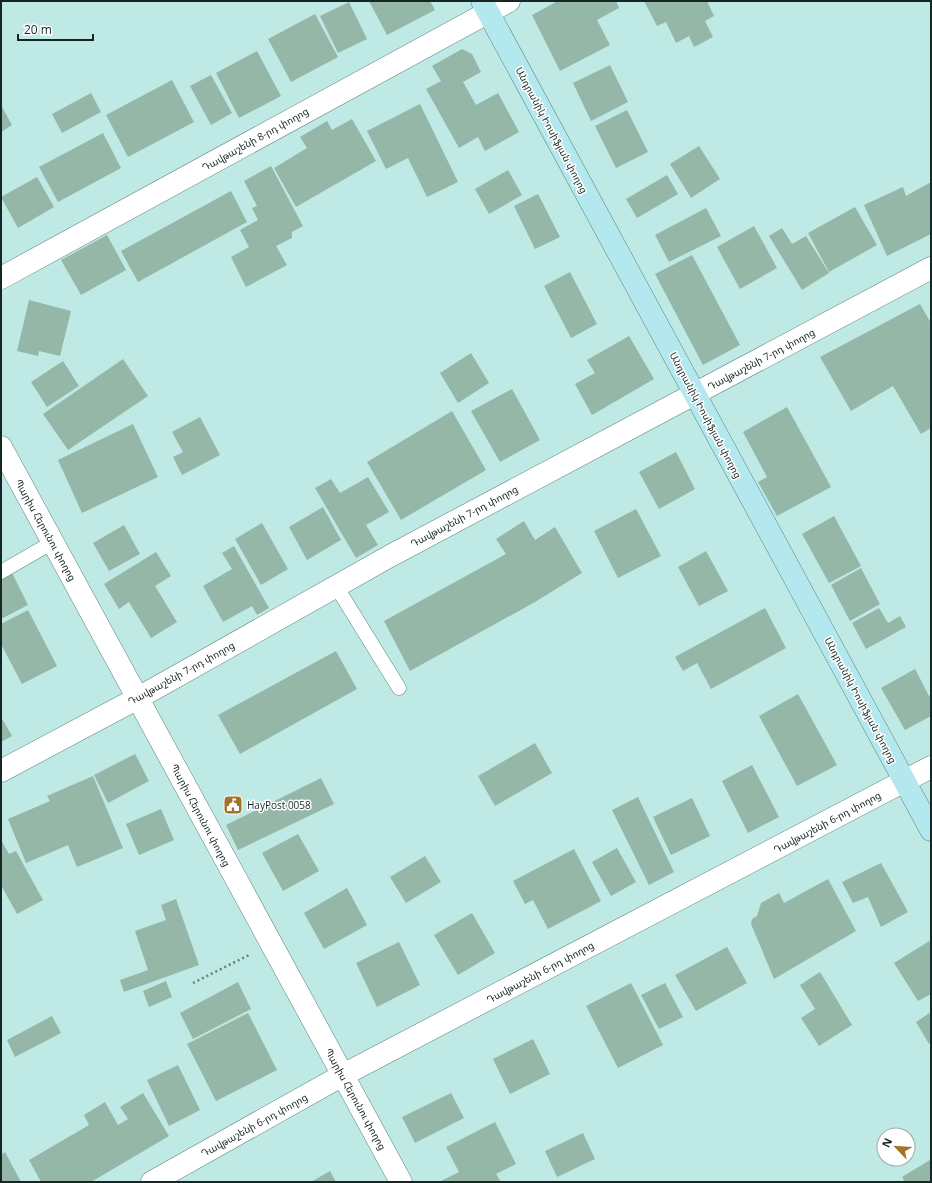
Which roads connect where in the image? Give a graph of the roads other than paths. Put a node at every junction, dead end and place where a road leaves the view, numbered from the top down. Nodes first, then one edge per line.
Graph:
1 (509, 1) edge
2 (485, 6) edge
3 (931, 268) edge
4 (1, 278) edge
5 (695, 394) junction
6 (1, 447) edge
7 (53, 542) junction
8 (1, 572) edge
9 (336, 586) junction
10 (399, 688) dead end
11 (138, 698) junction
12 (931, 767) edge
13 (1, 772) edge
14 (905, 781) junction
15 (931, 830) edge
16 (343, 1075) junction
17 (152, 1182) edge
18 (401, 1182) edge

1 - 2 street, Դավթաշենի 8-րդ փողոց
2 - 4 street, Դավթաշենի 8-րդ փողոց
2 - 5 street, Անդրանիկ Իոսիֆյան փողոց
3 - 5 street, Դավթաշենի 7-րդ փողոց
5 - 9 street, Դավթաշենի 7-րդ փողոց
5 - 14 street, Անդրանիկ Իոսիֆյան փողոց
6 - 7 street, Պարիս Հերունու փողոց
7 - 8 lane
7 - 11 street, Պարիս Հերունու փողոց
9 - 10 lane
9 - 11 street, Դավթաշենի 7-րդ փողոց
11 - 13 street, Դավթաշենի 7-րդ փողոց
11 - 16 street, Պարիս Հերունու փողոց
12 - 14 street, Դավթաշենի 6-րդ փողոց
14 - 15 street, Անդրանիկ Իոսիֆյան փողոց
14 - 16 street, Դավթաշենի 6-րդ փողոց
16 - 17 street, Դավթաշենի 6-րդ փողոց
16 - 18 street, Պարիս Հերունու փողոց

